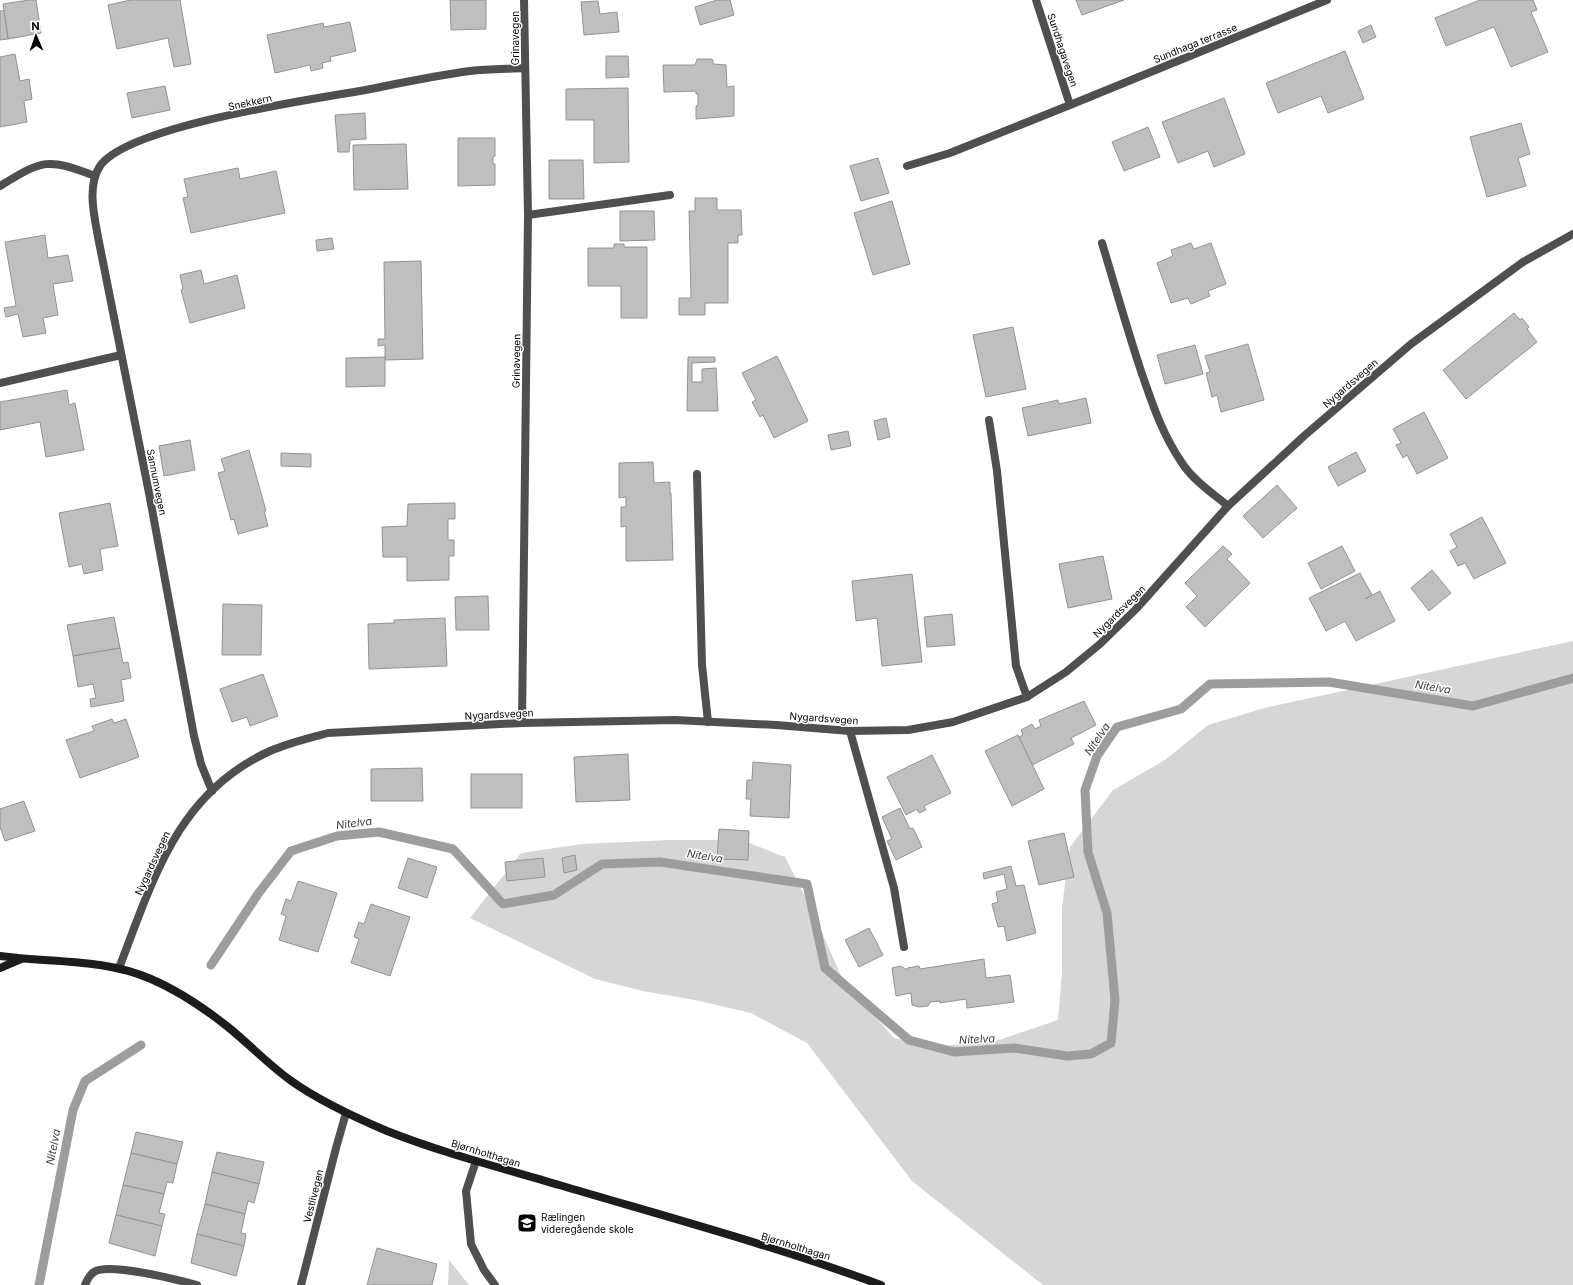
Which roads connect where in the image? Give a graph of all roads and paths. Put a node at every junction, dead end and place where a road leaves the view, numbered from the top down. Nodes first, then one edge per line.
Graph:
1 (524, 0) edge
2 (1036, 0) edge
3 (1328, 0) edge
4 (525, 68) junction
5 (1070, 106) junction
6 (907, 166) dead end
7 (95, 176) junction
8 (0, 186) edge
9 (670, 195) dead end
10 (528, 215) junction
11 (1573, 234) edge
12 (1102, 243) dead end
13 (121, 355) junction
14 (0, 382) edge
15 (989, 420) dead end
16 (697, 474) dead end
17 (1228, 506) junction
18 (1027, 697) junction
19 (708, 722) junction
20 (522, 723) junction
21 (850, 731) junction
22 (212, 791) junction
23 (904, 947) dead end
24 (0, 956) edge
25 (21, 959) junction
26 (0, 968) edge
27 (120, 968) junction
28 (346, 1113) junction
29 (476, 1161) junction
30 (86, 1285) edge
31 (197, 1285) edge
32 (301, 1285) edge
33 (495, 1285) edge
34 (882, 1285) edge

1 - 4 street, Grinavegen
2 - 5 street, Sundhagavegen
3 - 5 street, Sundhaga terrasse
4 - 7 street, Snekkern
4 - 10 street, Grinavegen
5 - 6 street, Sundhaga terrasse
7 - 8 street
7 - 13 street, Sannumvegen
9 - 10 street
10 - 20 street, Grinavegen
11 - 17 street, Nygardsvegen
12 - 17 street
13 - 14 street
13 - 22 street, Sannumvegen
15 - 18 street
16 - 19 street
17 - 18 street, Nygardsvegen
18 - 21 street, Nygardsvegen
19 - 20 street, Nygardsvegen
19 - 21 street, Nygardsvegen
20 - 22 street, Nygardsvegen
21 - 23 street
22 - 27 street, Nygardsvegen
24 - 25 street
25 - 26 street
25 - 27 street
27 - 28 street, Bjørnholthagan
28 - 29 street, Bjørnholthagan
28 - 32 street, Vestlivegen
29 - 33 street
29 - 34 street, Bjørnholthagan
30 - 31 street

